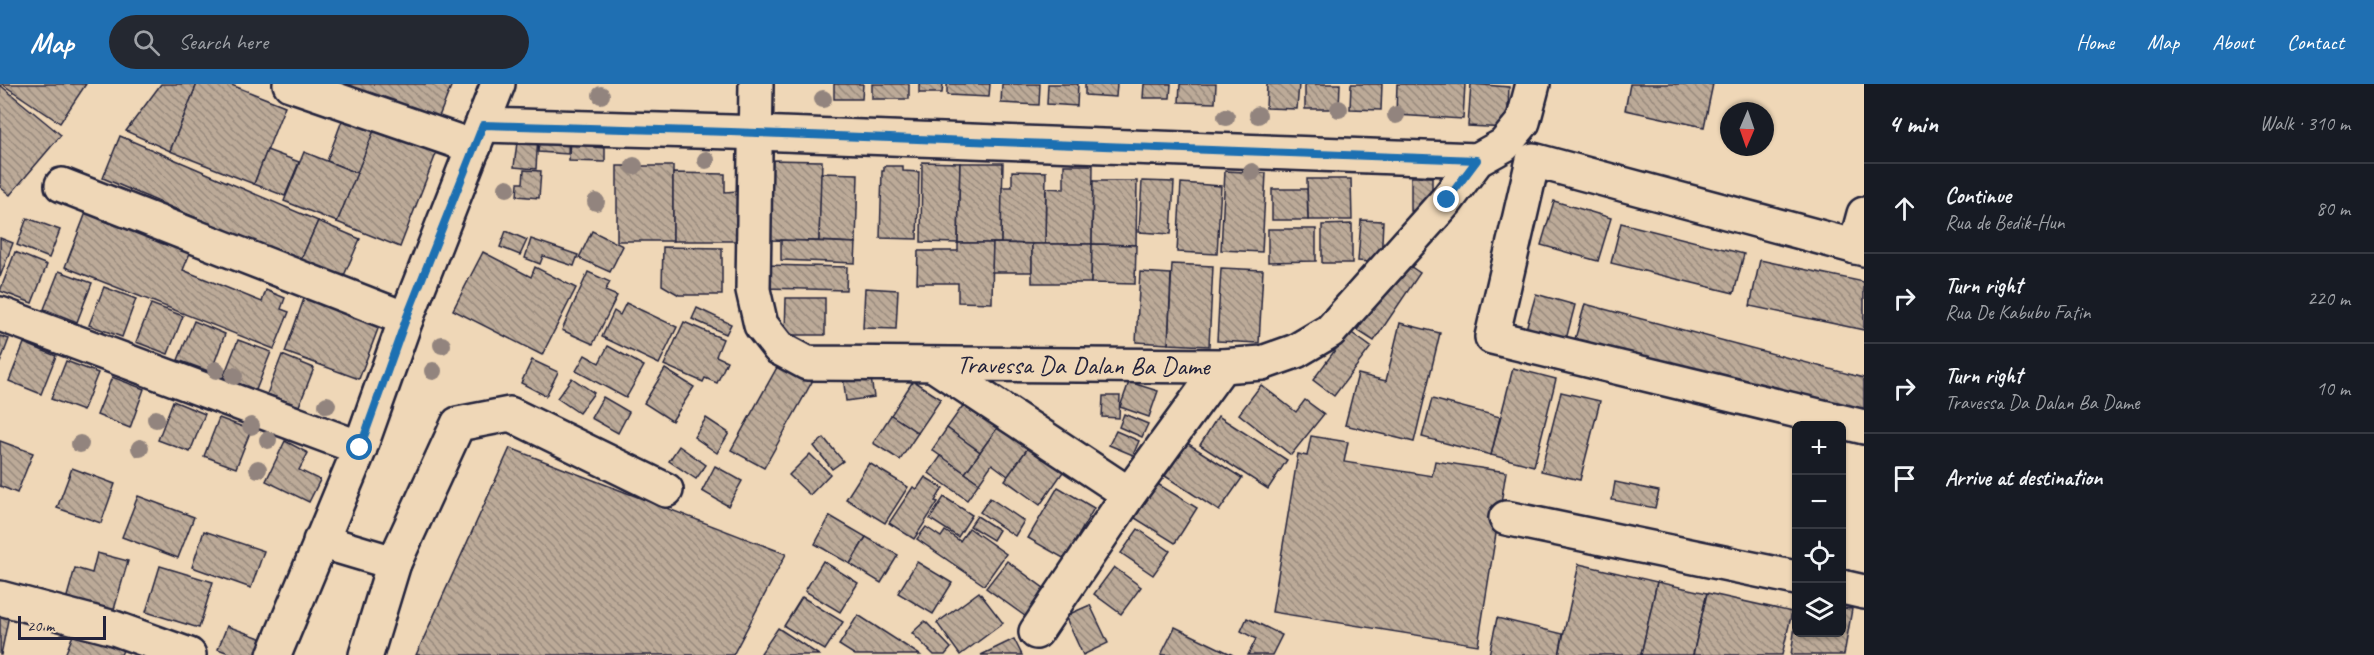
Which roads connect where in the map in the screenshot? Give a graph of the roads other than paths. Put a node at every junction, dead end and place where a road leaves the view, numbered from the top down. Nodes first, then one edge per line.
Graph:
1 (290, 84) edge
2 (498, 84) edge
3 (756, 84) edge
4 (1533, 84) edge
5 (756, 133) junction
6 (478, 136) junction
7 (1477, 160) junction
8 (62, 185) dead end
9 (1864, 214) edge
10 (1859, 248) edge
11 (0, 314) edge
12 (406, 319) junction
13 (934, 365) junction
14 (1221, 366) junction
15 (1864, 427) edge
16 (360, 448) junction
17 (666, 490) dead end
18 (1129, 494) junction
19 (1506, 518) dead end
20 (320, 542) junction
21 (394, 563) junction
22 (1792, 577) edge
23 (1846, 588) edge
24 (1864, 592) edge
25 (0, 598) edge
26 (1036, 632) dead end
27 (189, 655) edge
28 (274, 655) edge
29 (366, 655) edge

1 - 6 street
2 - 6 street
3 - 5 street, Travessa Da Dalan Ba Dame
4 - 7 street, Travessa Da Dalan Ba Dame
5 - 6 street
5 - 7 street
5 - 13 street, Travessa Da Dalan Ba Dame
6 - 12 street
7 - 14 street, Travessa Da Dalan Ba Dame
8 - 12 street
9 - 10 street
10 - 15 street
11 - 16 street
12 - 16 street
13 - 14 street, Travessa Da Dalan Ba Dame
13 - 18 street
14 - 18 street
16 - 20 street
17 - 21 street
18 - 26 street
19 - 22 street
20 - 21 street
20 - 28 street
21 - 29 street
23 - 24 street
25 - 27 street

